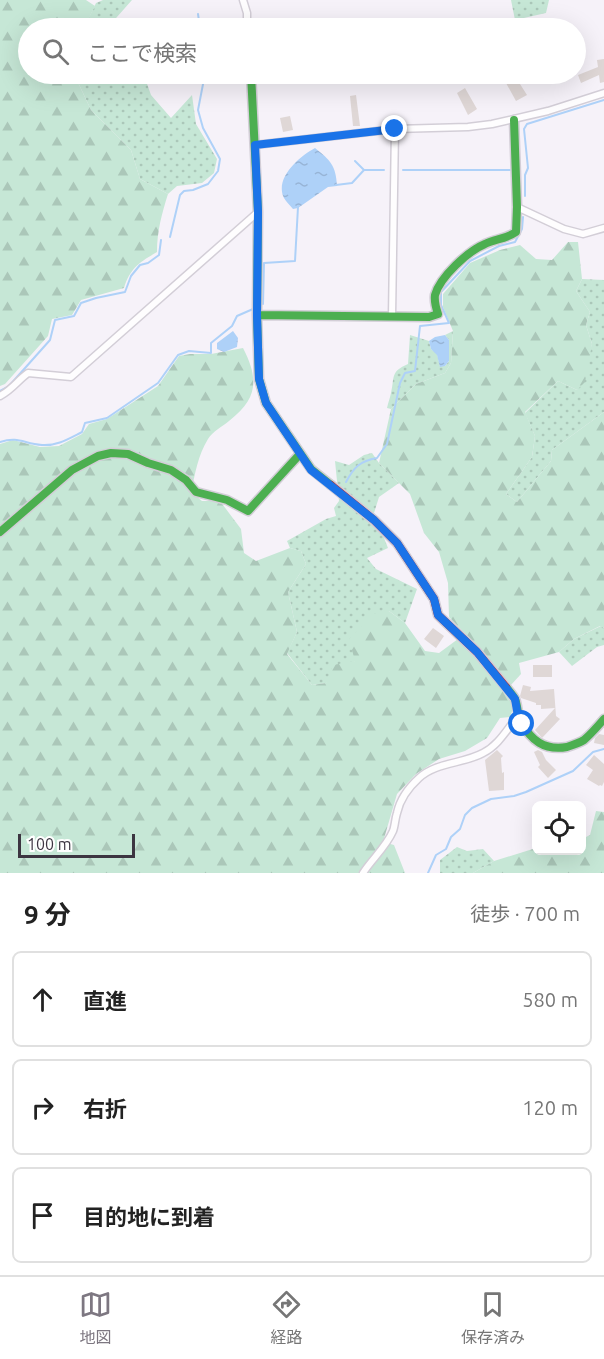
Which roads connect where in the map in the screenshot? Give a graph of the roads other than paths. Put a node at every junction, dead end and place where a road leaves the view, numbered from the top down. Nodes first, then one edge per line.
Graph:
1 (243, 0) edge
2 (247, 18) edge
3 (252, 84) edge
4 (604, 93) edge
5 (514, 120) junction
6 (395, 129) junction
7 (255, 145) junction
8 (517, 207) junction
9 (258, 212) junction
10 (604, 228) edge
11 (257, 315) junction
12 (392, 316) junction
13 (0, 396) edge
14 (300, 454) junction
15 (0, 532) edge
16 (518, 716) junction
17 (604, 719) edge
18 (363, 873) edge

1 - 2 street
3 - 7 street
4 - 5 street
5 - 6 street
5 - 8 street
6 - 7 street
6 - 12 street
7 - 9 street
8 - 10 street
8 - 12 street
9 - 11 street
9 - 13 street
11 - 12 street
11 - 14 street
14 - 15 street
14 - 16 street
16 - 17 street
16 - 18 street

